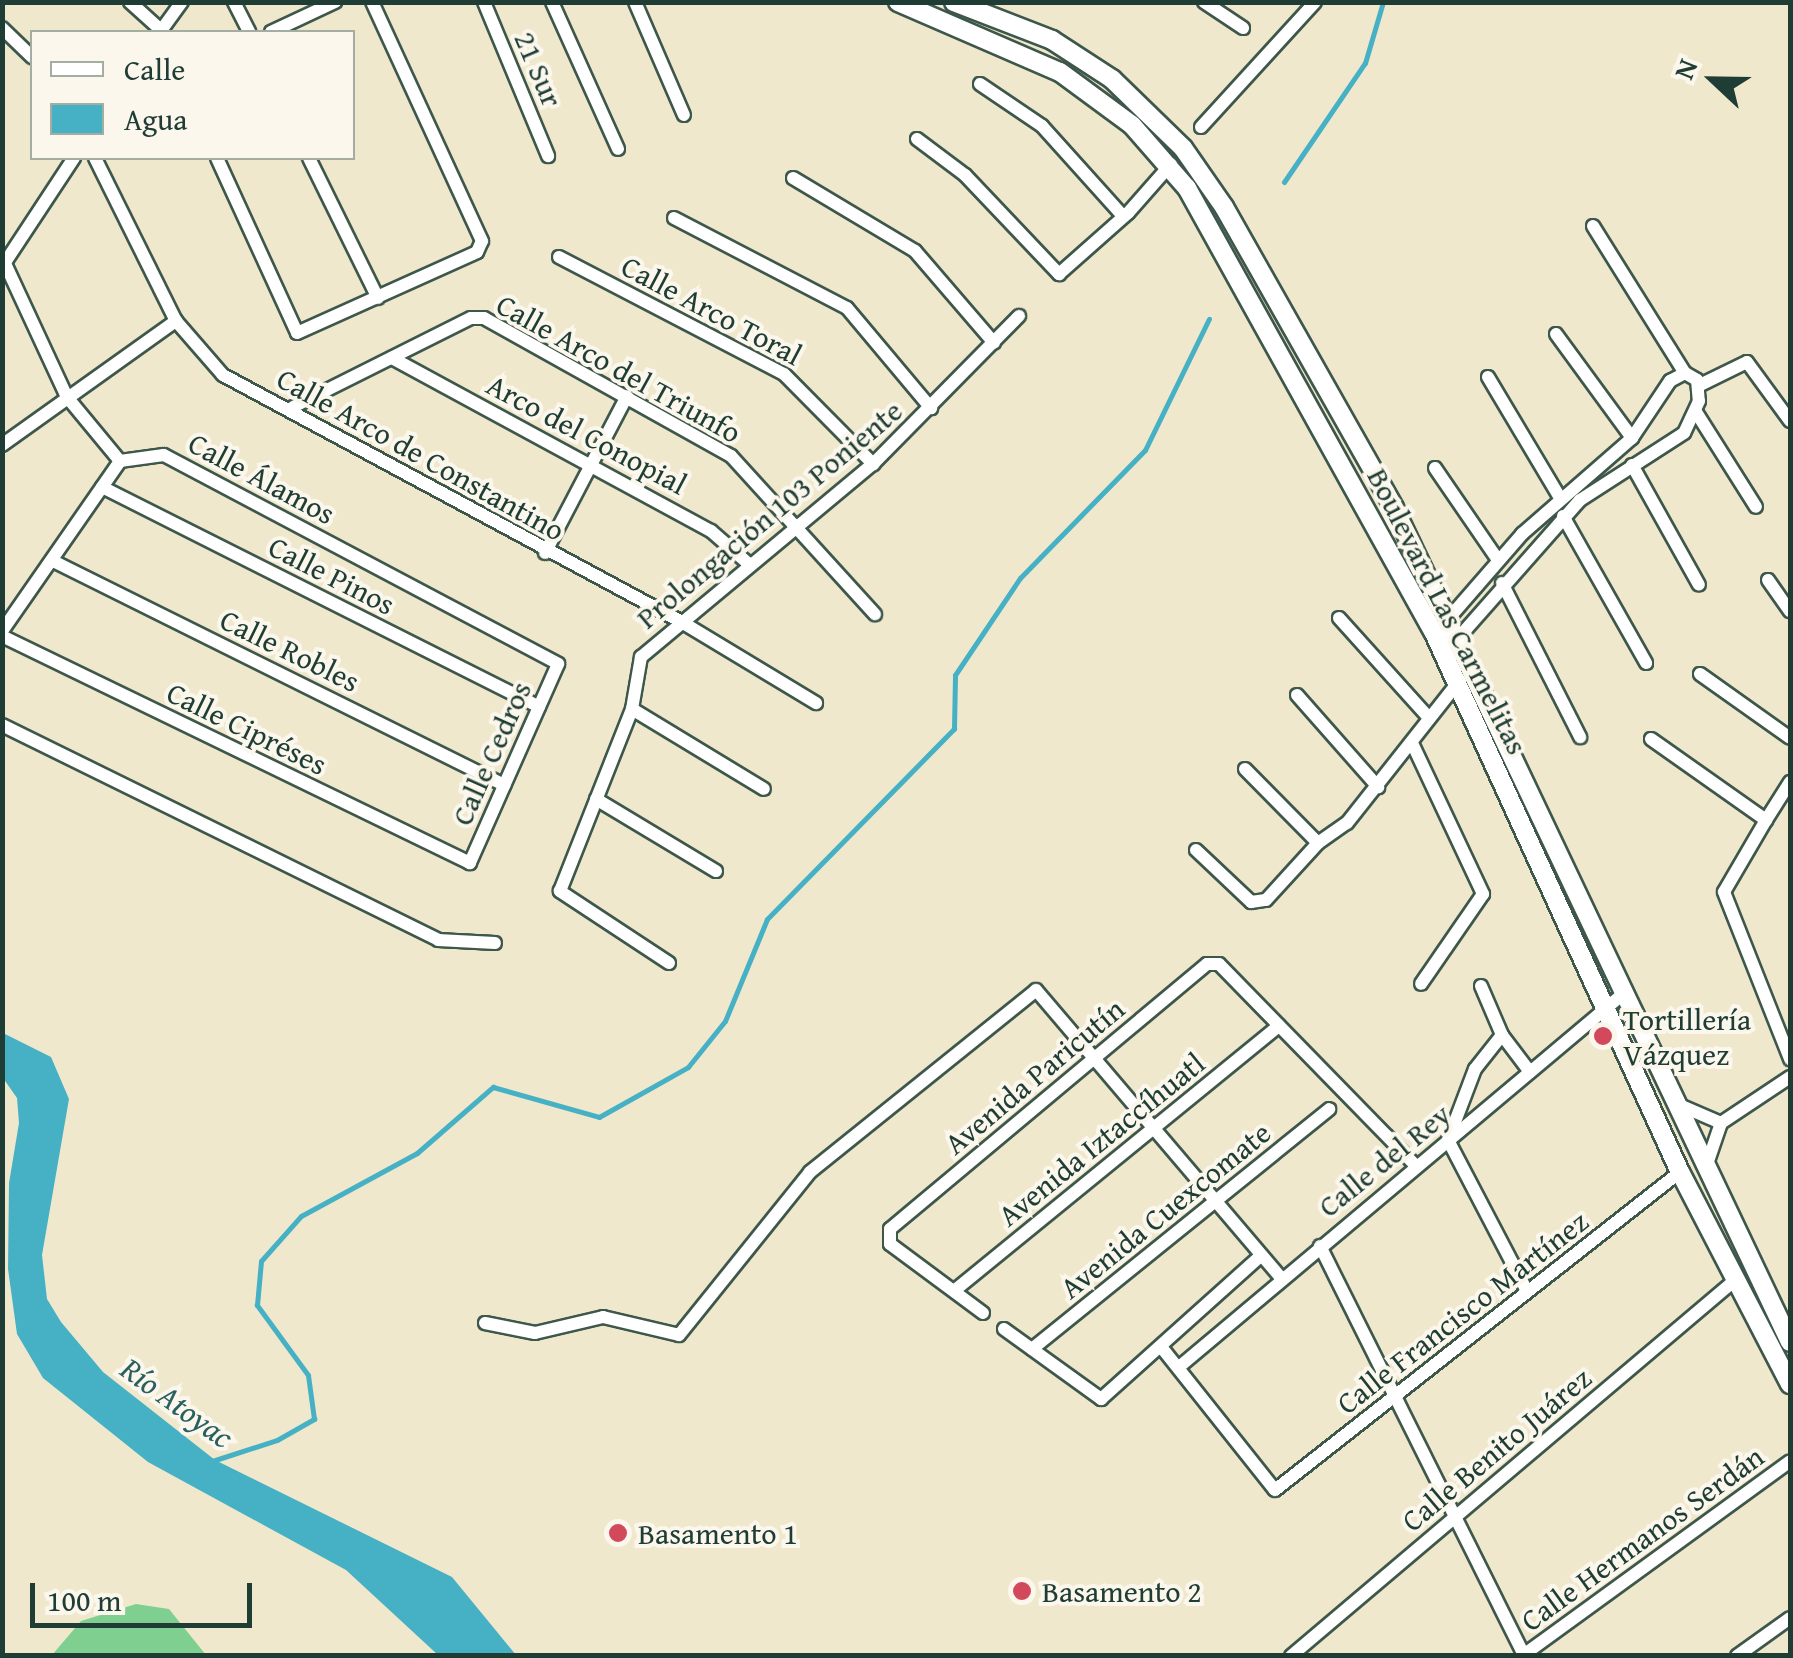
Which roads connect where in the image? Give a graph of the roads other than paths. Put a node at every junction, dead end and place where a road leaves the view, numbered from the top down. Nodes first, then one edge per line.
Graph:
1 (130, 2) edge
2 (182, 2) edge
3 (234, 2) edge
4 (335, 2) edge
5 (372, 2) edge
6 (484, 2) edge
7 (552, 2) edge
8 (635, 2) edge
9 (898, 2) edge
10 (954, 2) edge
11 (1204, 2) edge
12 (1315, 2) edge
13 (2, 28) edge
14 (1243, 28) dead end
15 (159, 30) edge
16 (162, 30) edge
17 (248, 30) edge
18 (276, 30) edge
19 (30, 55) edge
20 (980, 84) dead end
21 (684, 115) dead end
22 (1201, 127) dead end
23 (917, 139) dead end
24 (618, 149) dead end
25 (548, 156) dead end
26 (73, 160) edge
27 (97, 160) edge
28 (217, 160) edge
29 (310, 160) edge
30 (1170, 164) junction
31 (793, 178) dead end
32 (1124, 217) junction
33 (674, 218) dead end
34 (1593, 226) dead end
35 (559, 256) dead end
36 (4, 262) edge
37 (378, 298) junction
38 (1019, 316) dead end
39 (176, 321) junction
40 (1556, 334) dead end
41 (994, 343) junction
42 (392, 358) junction
43 (1685, 373) junction
44 (1488, 376) dead end
45 (1700, 384) junction
46 (627, 396) junction
47 (67, 397) junction
48 (293, 406) junction
49 (931, 408) junction
50 (1696, 412) junction
51 (1790, 421) edge
52 (1632, 438) junction
53 (2, 444) edge
54 (120, 461) junction
55 (592, 462) junction
56 (873, 464) junction
57 (1632, 465) junction
58 (1434, 468) dead end
59 (102, 487) junction
60 (1560, 498) junction
61 (1756, 507) dead end
62 (1563, 516) junction
63 (797, 527) junction
64 (545, 553) junction
65 (1498, 560) junction
66 (53, 561) junction
67 (750, 565) junction
68 (1768, 580) dead end
69 (1502, 583) junction
70 (1700, 585) dead end
71 (1790, 611) edge
72 (874, 614) dead end
73 (1339, 618) dead end
74 (680, 620) junction
75 (1440, 627) junction
76 (2, 634) edge
77 (1450, 648) junction
78 (1646, 663) dead end
79 (558, 664) joint
80 (1472, 670) junction
81 (1700, 674) dead end
82 (1457, 684) junction
83 (1297, 695) dead end
84 (816, 703) dead end
85 (538, 707) junction
86 (632, 709) junction
87 (1428, 717) junction
88 (2, 725) edge
89 (1580, 737) dead end
90 (1650, 738) dead end
91 (1790, 738) edge
92 (1412, 743) junction
93 (1244, 769) dead end
94 (1790, 782) edge
95 (504, 784) junction
96 (1378, 787) junction
97 (764, 788) dead end
98 (596, 798) junction
99 (1766, 820) junction
100 (1318, 843) junction
101 (1196, 850) dead end
102 (470, 863) joint
103 (716, 871) dead end
104 (496, 943) dead end
105 (669, 964) dead end
106 (1420, 984) dead end
107 (1481, 986) dead end
108 (1623, 994) junction
109 (1608, 1010) junction
110 (1279, 1026) junction
111 (1502, 1035) junction
112 (1097, 1056) junction
113 (1790, 1059) edge
114 (1530, 1072) junction
115 (1790, 1077) edge
116 (1674, 1102) junction
117 (1329, 1110) dead end
118 (1721, 1122) junction
119 (1155, 1128) junction
120 (1448, 1140) junction
121 (1416, 1166) junction
122 (1705, 1169) junction
123 (1680, 1172) junction
124 (1215, 1202) junction
125 (1320, 1246) junction
126 (1259, 1257) junction
127 (1280, 1278) junction
128 (1734, 1281) junction
129 (955, 1290) junction
130 (1527, 1291) junction
131 (983, 1313) dead end
132 (485, 1324) dead end
133 (1004, 1330) dead end
134 (1790, 1342) edge
135 (1162, 1348) junction
136 (1032, 1349) junction
137 (1178, 1367) junction
138 (1790, 1384) edge
139 (1396, 1396) junction
140 (1790, 1461) edge
141 (1453, 1517) junction
142 (1790, 1618) edge
143 (1524, 1655) edge
144 (1291, 1656) edge
145 (1737, 1656) edge

1 - 15 street
2 - 16 street
3 - 17 street
4 - 18 street
5 - 37 street
6 - 25 street, 21 Sur
7 - 24 street
8 - 21 street
9 - 30 main road, Boulevard Las Carmelitas
10 - 75 main road, Boulevard Las Carmelitas
11 - 14 street
12 - 22 street
13 - 19 street
20 - 32 street
23 - 32 street
26 - 36 street
27 - 39 street, Calle Arco de Constantino
28 - 37 street
29 - 37 street
30 - 32 street
30 - 75 main road, Boulevard Las Carmelitas
31 - 41 street
33 - 49 street
34 - 43 street
35 - 56 street, Calle Arco Toral
36 - 47 street
38 - 41 street, Prolongación 103 Poniente
39 - 47 street
39 - 48 street, Calle Arco de Constantino
40 - 52 street
41 - 49 street, Prolongación 103 Poniente
42 - 46 street, Calle Arco del Triunfo
42 - 48 street, Calle Arco del Triunfo
42 - 55 street, Arco del Conopial
43 - 45 street
43 - 52 street
44 - 60 street
45 - 50 street
45 - 51 street
46 - 55 street
46 - 63 street, Calle Arco del Triunfo
47 - 53 street
47 - 54 street
48 - 64 street, Calle Arco de Constantino
49 - 56 street, Prolongación 103 Poniente
50 - 57 street
50 - 61 street
52 - 60 street
54 - 59 street
54 - 79 street, Calle Álamos
55 - 64 street
55 - 67 street, Arco del Conopial
56 - 63 street, Prolongación 103 Poniente
57 - 62 street
57 - 70 street
58 - 65 street
59 - 66 street
59 - 85 street, Calle Pinos
60 - 65 street
62 - 69 street
62 - 78 street
63 - 67 street, Prolongación 103 Poniente
63 - 72 street, Calle Arco del Triunfo
64 - 74 street, Calle Arco de Constantino
65 - 75 street
66 - 76 street
66 - 95 street, Calle Robles
67 - 74 street, Prolongación 103 Poniente
68 - 71 street
69 - 77 street
69 - 89 street
73 - 87 street
74 - 84 street, Calle Arco de Constantino
74 - 86 street, Prolongación 103 Poniente
75 - 77 main road, Boulevard Las Carmelitas
76 - 102 street, Calle Cipréses
77 - 80 main road, Boulevard Las Carmelitas
77 - 82 main road, Boulevard Las Carmelitas
79 - 85 street, Calle Cedros
80 - 82 street
80 - 108 main road, Boulevard Las Carmelitas
81 - 91 street
82 - 87 street
82 - 109 main road, Boulevard Las Carmelitas
83 - 96 street
85 - 95 street, Calle Cedros
86 - 97 street
86 - 98 street, Prolongación 103 Poniente
87 - 92 street
88 - 104 street
90 - 99 street
92 - 96 street
92 - 106 street
93 - 100 street
94 - 99 street
95 - 102 street, Calle Cedros
96 - 100 street
98 - 103 street
98 - 105 street, Prolongación 103 Poniente
99 - 113 street
100 - 101 street
107 - 111 street
108 - 109 street, Calle del Rey
108 - 116 main road, Boulevard Las Carmelitas
109 - 114 street, Calle del Rey
109 - 123 main road, Boulevard Las Carmelitas
110 - 112 street, Avenida Paricutín
110 - 119 street, Avenida Iztaccíhuatl
110 - 121 street
111 - 114 street
111 - 120 street
112 - 119 street
112 - 129 street, Avenida Paricutín
112 - 132 street
114 - 120 street, Calle del Rey
115 - 118 street
116 - 118 street
116 - 122 main road, Boulevard Las Carmelitas
117 - 124 street, Avenida Cuexcomate
118 - 122 street
119 - 124 street
119 - 129 street, Avenida Iztaccíhuatl
120 - 121 street, Calle del Rey
120 - 130 street
121 - 125 street, Calle del Rey
122 - 134 main road, Boulevard Las Carmelitas
123 - 128 main road, Boulevard Las Carmelitas
123 - 130 street, Calle Francisco Martínez
124 - 126 street
124 - 136 street, Avenida Cuexcomate
125 - 127 street, Calle del Rey
125 - 139 street
126 - 127 street
126 - 135 street
127 - 137 street, Calle del Rey
128 - 138 main road, Boulevard Las Carmelitas
128 - 141 street, Calle Benito Juárez
129 - 131 street
130 - 139 street, Calle Francisco Martínez
133 - 136 street
135 - 136 street
135 - 137 street
137 - 139 street, Calle Francisco Martínez
139 - 141 street
140 - 143 street, Calle Hermanos Serdán
141 - 143 street
141 - 144 street, Calle Benito Juárez
142 - 145 street

